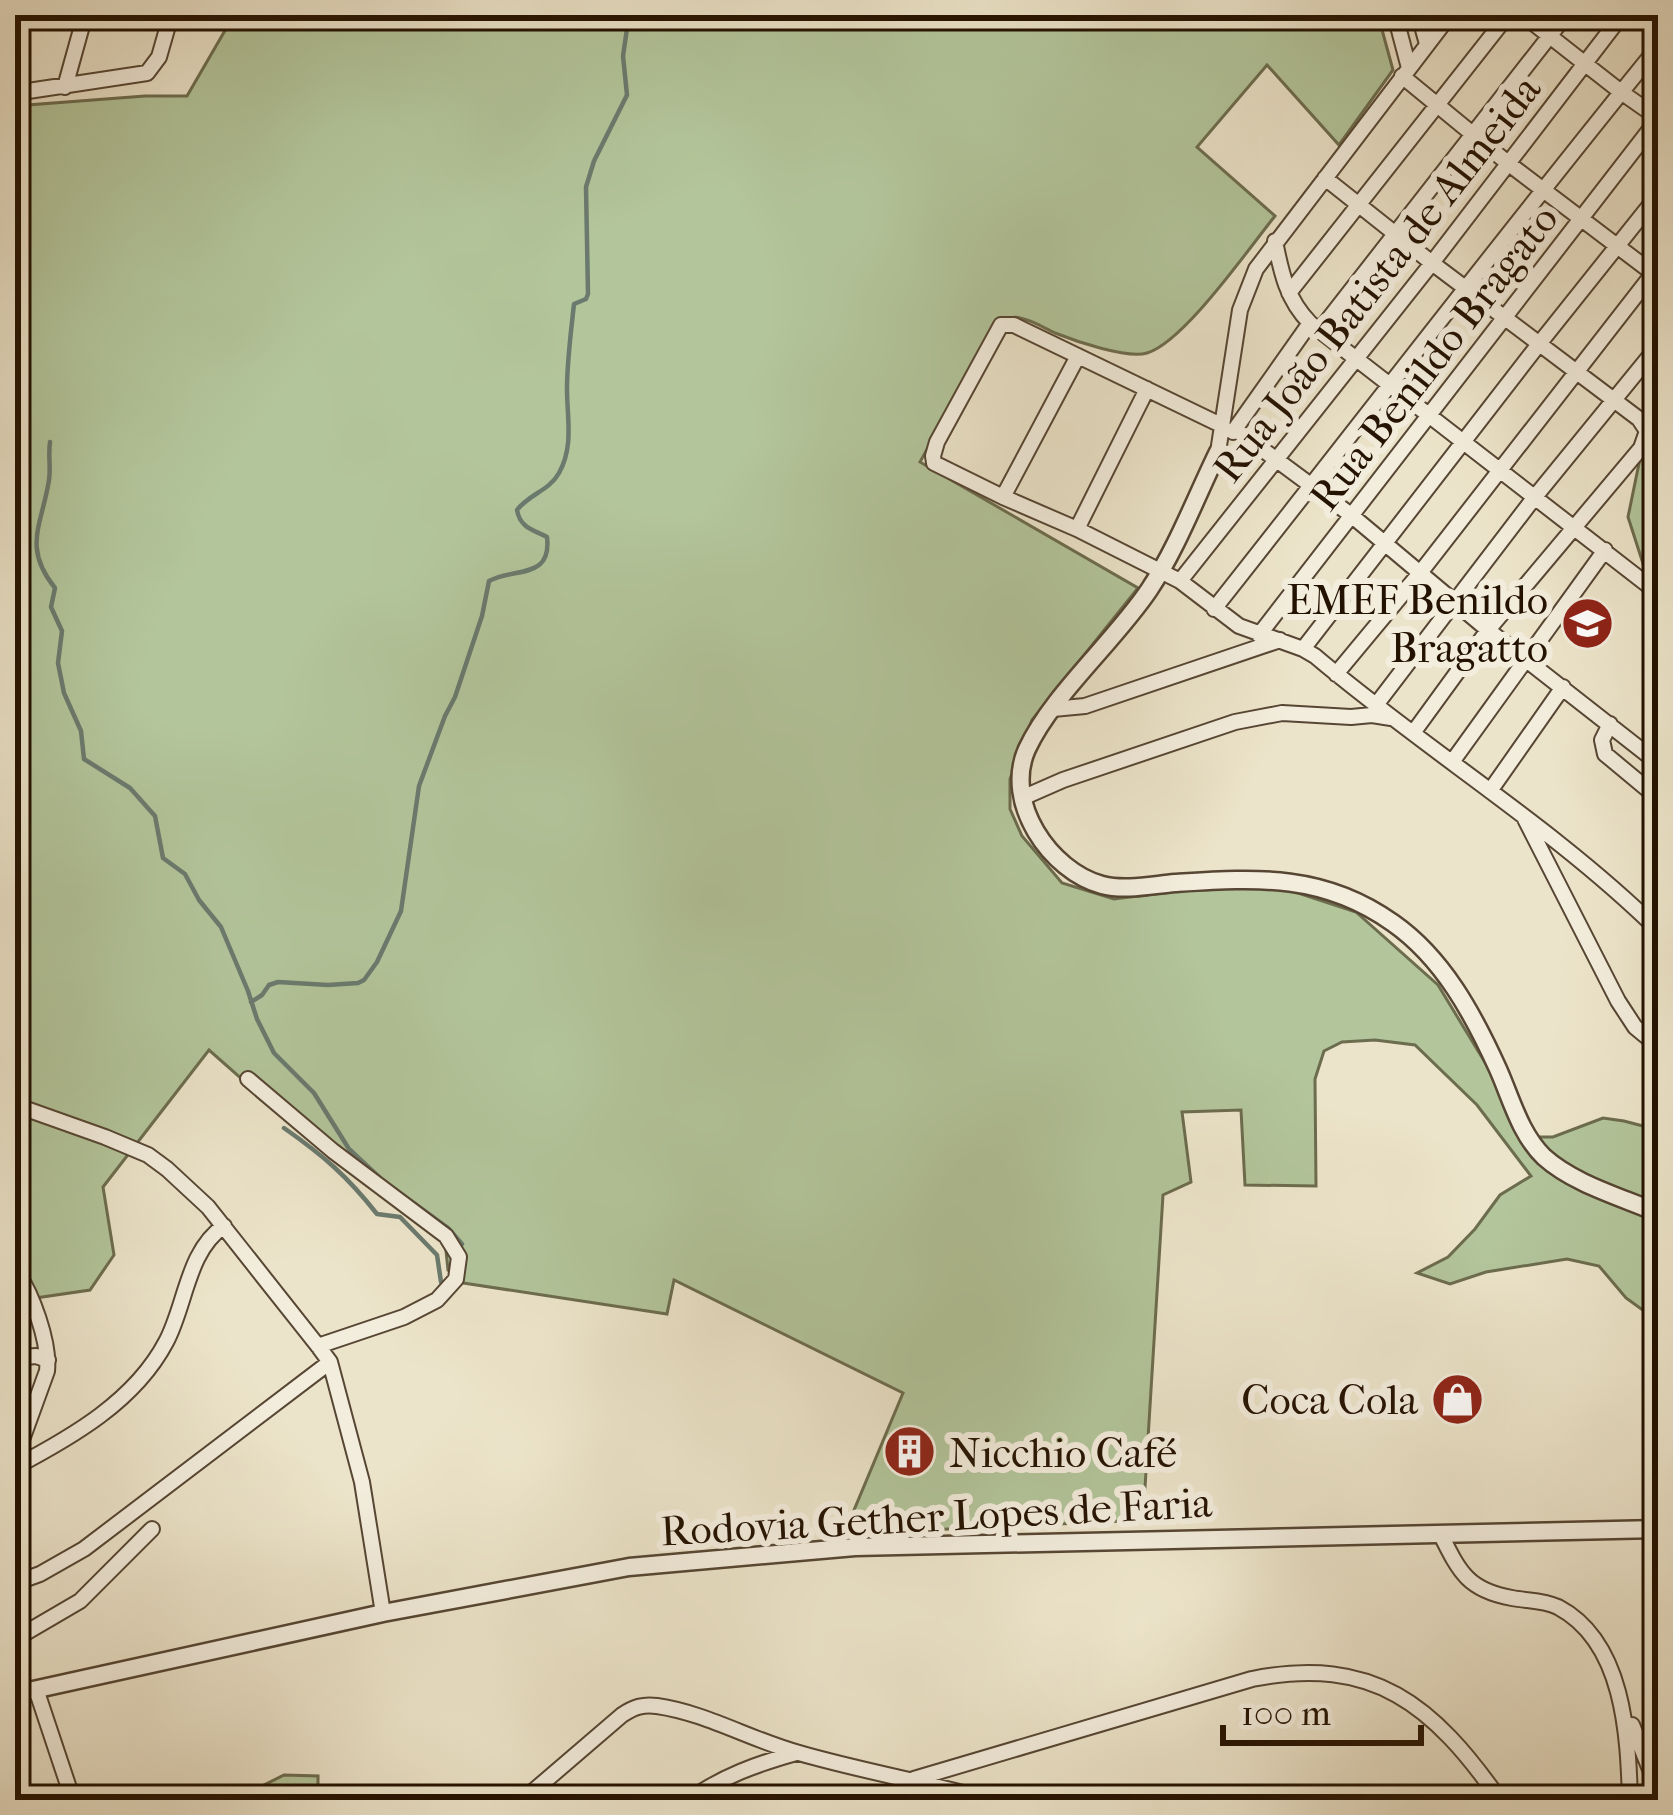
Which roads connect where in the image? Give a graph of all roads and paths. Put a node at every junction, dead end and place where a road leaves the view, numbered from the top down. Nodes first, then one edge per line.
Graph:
1 (85, 15) edge
2 (171, 15) edge
3 (1395, 15) edge
4 (1419, 15) edge
5 (1450, 15) edge
6 (1508, 15) edge
7 (1523, 15) edge
8 (1566, 15) edge
9 (1622, 15) edge
10 (1550, 36) junction
11 (1427, 44) junction
12 (1658, 47) edge
13 (1584, 64) junction
14 (1406, 72) junction
15 (65, 87) junction
16 (1621, 92) junction
17 (15, 93) edge
18 (1435, 105) junction
19 (1658, 118) edge
20 (1472, 134) junction
21 (1509, 164) junction
22 (1325, 178) junction
23 (1542, 189) junction
24 (1658, 195) edge
25 (1358, 204) junction
26 (1581, 219) junction
27 (1395, 234) junction
28 (1275, 241) junction
29 (1617, 247) junction
30 (1432, 263) junction
31 (1656, 273) edge
32 (1467, 288) junction
33 (1289, 293) junction
34 (1504, 317) junction
35 (1315, 327) junction
36 (1539, 344) junction
37 (1658, 346) edge
38 (1078, 356) junction
39 (1356, 359) junction
40 (1576, 372) junction
41 (1392, 385) junction
42 (1147, 388) junction
43 (1614, 400) junction
44 (1430, 414) junction
45 (1229, 428) junction
46 (1465, 442) junction
47 (1218, 452) joint
48 (1277, 460) junction
49 (1500, 470) junction
50 (1311, 487) junction
51 (1003, 497) junction
52 (1534, 498) junction
53 (1351, 515) junction
54 (1573, 527) junction
55 (1077, 529) junction
56 (1385, 544) junction
57 (1605, 550) junction
58 (1160, 571) junction
59 (1420, 573) junction
60 (1180, 581) junction
61 (1658, 593) edge
62 (1455, 604) junction
63 (1214, 609) junction
64 (1488, 631) junction
65 (1259, 635) junction
66 (1280, 640) junction
67 (1303, 649) junction
68 (1526, 661) junction
69 (1336, 674) junction
70 (1563, 687) junction
71 (1376, 704) junction
72 (1053, 709) junction
73 (1391, 718) junction
74 (1610, 724) junction
75 (1414, 734) junction
76 (1452, 762) junction
77 (1658, 763) edge
78 (1490, 791) junction
79 (1022, 798) junction
80 (1658, 798) edge
81 (1522, 815) junction
82 (1658, 930) edge
83 (1658, 1046) edge
84 (248, 1078) dead end
85 (15, 1106) edge
86 (1658, 1213) edge
87 (224, 1226) junction
88 (15, 1270) edge
89 (318, 1346) junction
90 (15, 1358) edge
91 (49, 1360) junction
92 (330, 1362) junction
93 (15, 1463) edge
94 (152, 1529) dead end
95 (1658, 1529) edge
96 (1440, 1533) junction
97 (15, 1583) edge
98 (383, 1613) junction
99 (15, 1640) edge
100 (36, 1689) junction
101 (15, 1694) edge
102 (1623, 1703) junction
103 (796, 1753) junction
104 (914, 1779) junction
105 (1658, 1789) edge
106 (73, 1800) edge
107 (523, 1800) edge
108 (689, 1800) edge
109 (989, 1800) edge
110 (1256, 1800) edge
111 (1314, 1800) edge
112 (1500, 1800) edge
113 (1630, 1800) edge

1 - 15 street
2 - 15 street
3 - 14 street
4 - 11 street
5 - 11 street
6 - 18 street
7 - 10 street
8 - 10 street
9 - 13 street, Rua João Batista de Almeida
10 - 13 street
10 - 20 street
11 - 14 street
12 - 16 street
13 - 16 street
13 - 21 street, Rua João Batista de Almeida
14 - 18 street
14 - 22 street
15 - 17 street
16 - 19 street
16 - 23 street
18 - 20 street
18 - 25 street
19 - 26 street, Rua Benildo Bragato
20 - 21 street
20 - 27 street
21 - 23 street
21 - 30 street, Rua João Batista de Almeida
22 - 25 street
22 - 28 street
23 - 26 street
23 - 32 street
24 - 29 street
25 - 27 street
25 - 33 street
26 - 29 street
26 - 34 street, Rua Benildo Bragato
27 - 30 street
27 - 35 street
28 - 33 street
28 - 45 street
29 - 31 street
29 - 36 street
30 - 32 street
30 - 39 street, Rua João Batista de Almeida
31 - 40 street
32 - 34 street
32 - 41 street
33 - 35 street
34 - 36 street
34 - 44 street, Rua Benildo Bragato
35 - 39 street
35 - 45 street
36 - 40 street
36 - 46 street
37 - 43 street
38 - 42 street
38 - 51 street
38 - 51 street
39 - 41 street
39 - 48 street, Rua João Batista de Almeida
40 - 43 street
40 - 49 street
41 - 44 street
41 - 50 street
42 - 45 street
42 - 55 street
43 - 52 street
43 - 54 street
44 - 46 street
44 - 53 street, Rua Benildo Bragato
45 - 47 street
45 - 48 street
46 - 49 street
46 - 56 street
47 - 58 street
48 - 50 street
48 - 60 street, Rua João Batista de Almeida
49 - 52 street
49 - 59 street
50 - 53 street
50 - 63 street
51 - 55 street
52 - 54 street
52 - 62 street
53 - 56 street
53 - 65 street, Rua Benildo Bragato
54 - 57 street
54 - 64 street
55 - 58 street
56 - 59 street
56 - 67 street
57 - 61 street
57 - 68 street
58 - 60 street
58 - 72 street
59 - 62 street
59 - 69 street
60 - 63 street
62 - 64 street
62 - 71 street
63 - 65 street
64 - 68 street
64 - 75 street
65 - 66 street
66 - 67 street
66 - 72 street
67 - 69 street
68 - 70 street
68 - 76 street
69 - 71 street
70 - 74 street
70 - 78 street
71 - 73 street
72 - 79 street
73 - 75 street
73 - 79 street
74 - 77 street
74 - 80 street
75 - 76 street
76 - 78 street
78 - 81 street
79 - 86 street
81 - 82 street
81 - 83 street
84 - 89 street
85 - 87 street
87 - 89 street
87 - 93 street
88 - 91 street
89 - 92 street
90 - 91 street
91 - 93 street
92 - 97 street
92 - 98 street
94 - 99 street
95 - 96 street, Rodovia Gether Lopes de Faria
96 - 98 street, Rodovia Gether Lopes de Faria
96 - 102 street
98 - 100 street, Rodovia Gether Lopes de Faria
100 - 101 street, Rodovia Gether Lopes de Faria
100 - 106 street
102 - 105 street
102 - 113 street
103 - 104 street
103 - 107 street
103 - 108 street
104 - 109 street
104 - 112 street
110 - 111 street

